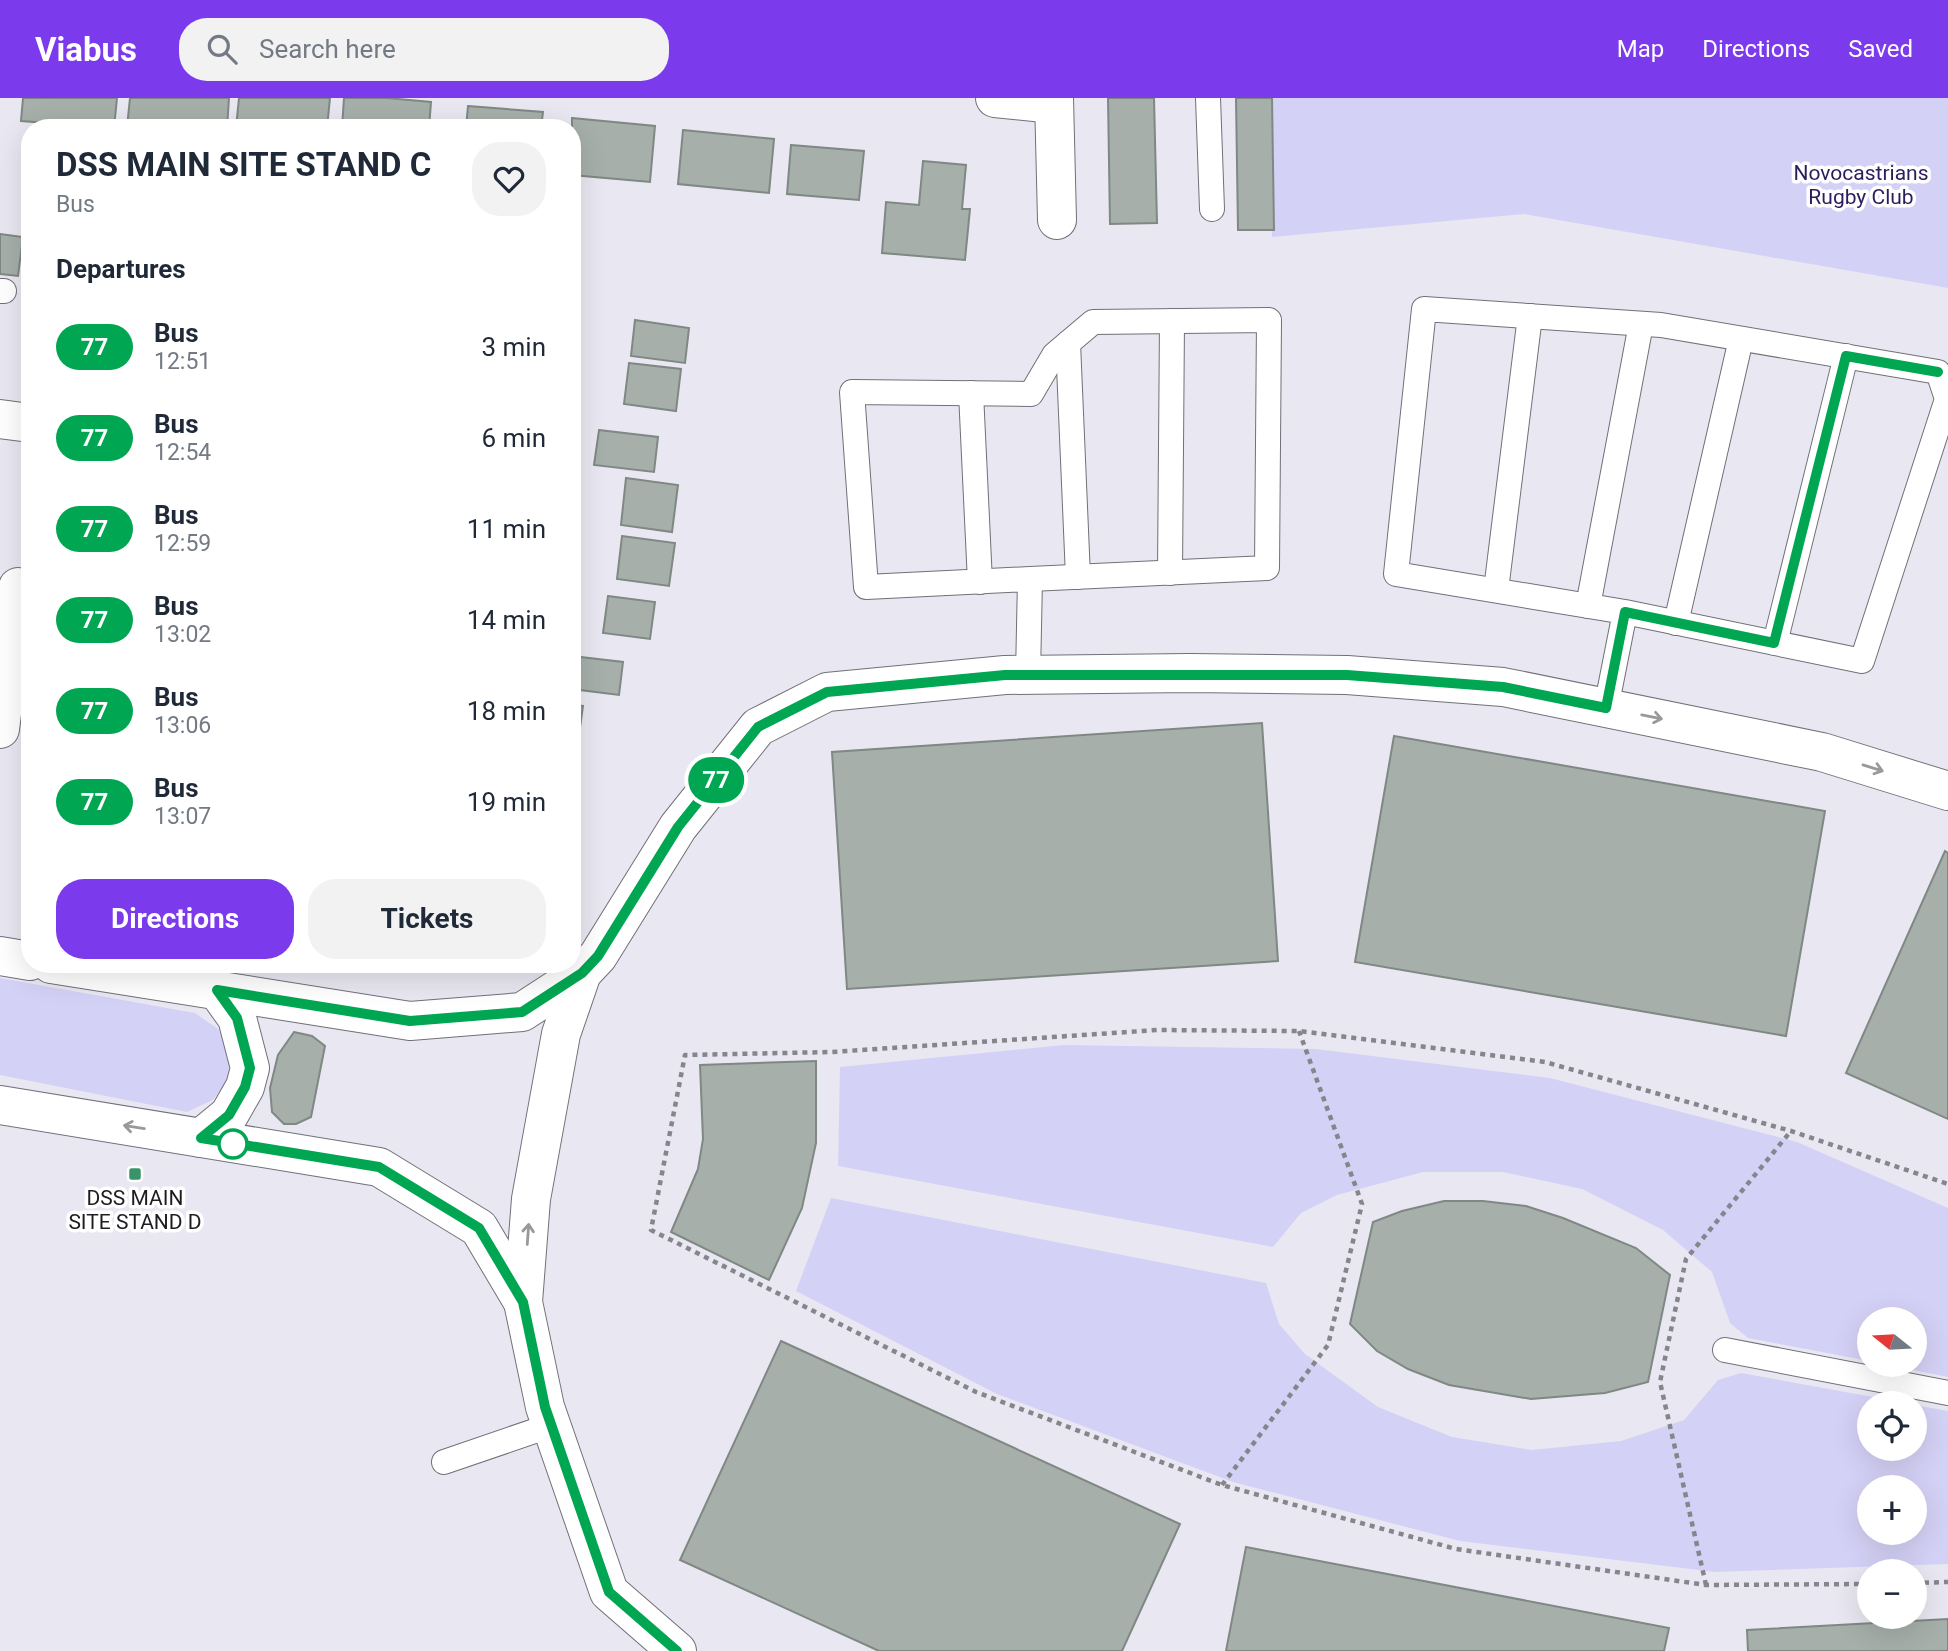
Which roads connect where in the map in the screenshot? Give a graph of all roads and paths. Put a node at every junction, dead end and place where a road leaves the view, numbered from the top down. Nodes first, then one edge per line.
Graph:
1 (995, 98) edge
2 (1208, 98) edge
3 (1054, 101) edge
4 (1212, 209) dead end
5 (1057, 220) dead end
6 (1530, 316) junction
7 (1172, 321) junction
8 (1642, 324) junction
9 (1741, 339) junction
10 (1068, 343) junction
11 (1846, 356) junction
12 (971, 393) junction
13 (0, 419) edge
14 (21, 422) edge
15 (1170, 573) junction
16 (1078, 577) junction
17 (1030, 579) junction
18 (980, 582) junction
19 (18, 587) dead end
20 (1496, 590) junction
21 (1588, 606) junction
22 (1625, 612) junction
23 (1676, 622) junction
24 (1774, 643) junction
25 (1028, 675) junction
26 (1606, 708) junction
27 (0, 731) edge
28 (21, 736) edge
29 (1948, 791) edge
30 (0, 956) edge
31 (21, 960) edge
32 (145, 973) edge
33 (582, 973) junction
34 (217, 990) junction
35 (1298, 1031) junction
36 (0, 1105) edge
37 (201, 1138) junction
38 (1948, 1184) edge
39 (523, 1302) junction
40 (1725, 1350) dead end
41 (1948, 1393) edge
42 (552, 1425) junction
43 (444, 1462) dead end
44 (1222, 1485) junction
45 (1948, 1582) edge
46 (1927, 1583) edge
47 (1857, 1584) edge
48 (677, 1651) edge

1 - 3 street
2 - 4 lane
3 - 5 street
6 - 8 lane
6 - 20 lane
6 - 20 lane
7 - 10 lane
7 - 15 lane
7 - 15 lane
8 - 9 lane
8 - 21 lane
9 - 11 lane
9 - 23 lane
10 - 12 lane
10 - 16 lane
11 - 24 lane
11 - 24 lane
12 - 18 lane
12 - 18 lane
13 - 14 street
15 - 16 lane
16 - 17 lane
17 - 18 lane
17 - 25 lane
19 - 27 street
20 - 21 lane
21 - 22 lane
22 - 23 lane
22 - 26 lane
23 - 24 lane
25 - 26 street
25 - 33 street
26 -> 29 street
27 - 28 street
30 - 31 street
32 - 34 street
33 - 34 street
39 -> 33 street
34 - 37 street
35 - 38 path
35 - 44 path
35 - 44 path
37 -> 36 street
37 - 39 street
39 - 42 street
40 - 41 lane
42 - 43 lane
42 - 48 street
44 - 47 path
45 - 46 path

